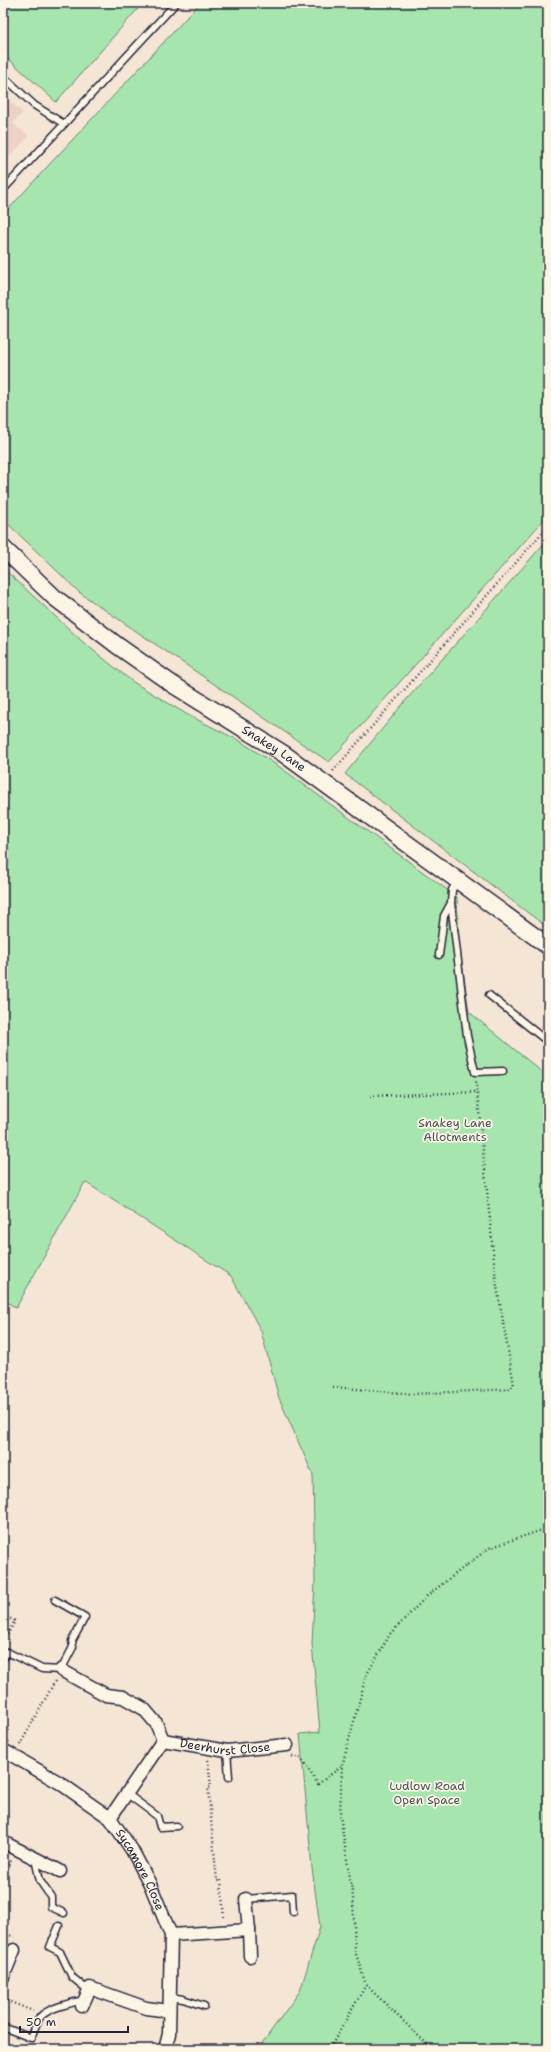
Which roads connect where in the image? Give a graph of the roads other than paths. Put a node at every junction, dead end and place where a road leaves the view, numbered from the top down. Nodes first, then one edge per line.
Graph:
1 (176, 3) edge
2 (3, 76) edge
3 (64, 124) junction
4 (3, 190) edge
5 (3, 548) edge
6 (457, 880) junction
7 (451, 903) junction
8 (548, 946) edge
9 (439, 955) dead end
10 (489, 995) dead end
11 (548, 1042) edge
12 (503, 1071) dead end
13 (55, 1600) dead end
14 (3, 1659) edge
15 (61, 1670) junction
16 (163, 1740) junction
17 (288, 1750) road end
18 (227, 1751) junction
19 (6, 1753) edge
20 (229, 1777) dead end
21 (126, 1793) junction
22 (110, 1818) junction
23 (177, 1826) dead end
24 (3, 1842) edge
25 (35, 1860) junction
26 (60, 1871) dead end
27 (246, 1899) joint
28 (293, 1912) dead end
29 (64, 1913) dead end
30 (59, 1926) dead end
31 (248, 1930) junction
32 (171, 1935) junction
33 (14, 1950) dead end
34 (250, 1956) dead end
35 (3, 1977) edge
36 (170, 1997) junction
37 (85, 1999) junction
38 (204, 2006) dead end
39 (169, 2011) junction
40 (3, 2027) edge
41 (165, 2049) edge

1 - 3 lane
2 - 3 lane
3 - 4 lane
5 - 6 street, Snakey Lane
6 - 7 lane
6 - 8 street, Snakey Lane
7 - 9 lane
7 - 12 lane
10 - 11 lane
13 - 15 lane
14 - 15 lane
15 - 16 street, Deerhurst Close
16 - 18 street, Deerhurst Close
16 - 21 street, Deerhurst Close
17 - 18 street, Deerhurst Close
18 - 20 lane
19 - 22 street, Sycamore Close
21 - 22 street, Deerhurst Close
21 - 23 lane
22 - 32 street, Sycamore Close
24 - 25 street
25 - 26 street
25 - 29 lane
27 - 28 lane
27 - 31 street
30 - 37 lane
31 - 32 street
31 - 34 street
32 - 36 street, Sycamore Close
33 - 35 street
36 - 38 lane
36 - 39 street, Sycamore Close
37 - 39 street
37 - 40 lane
39 - 41 street, Sycamore Close

